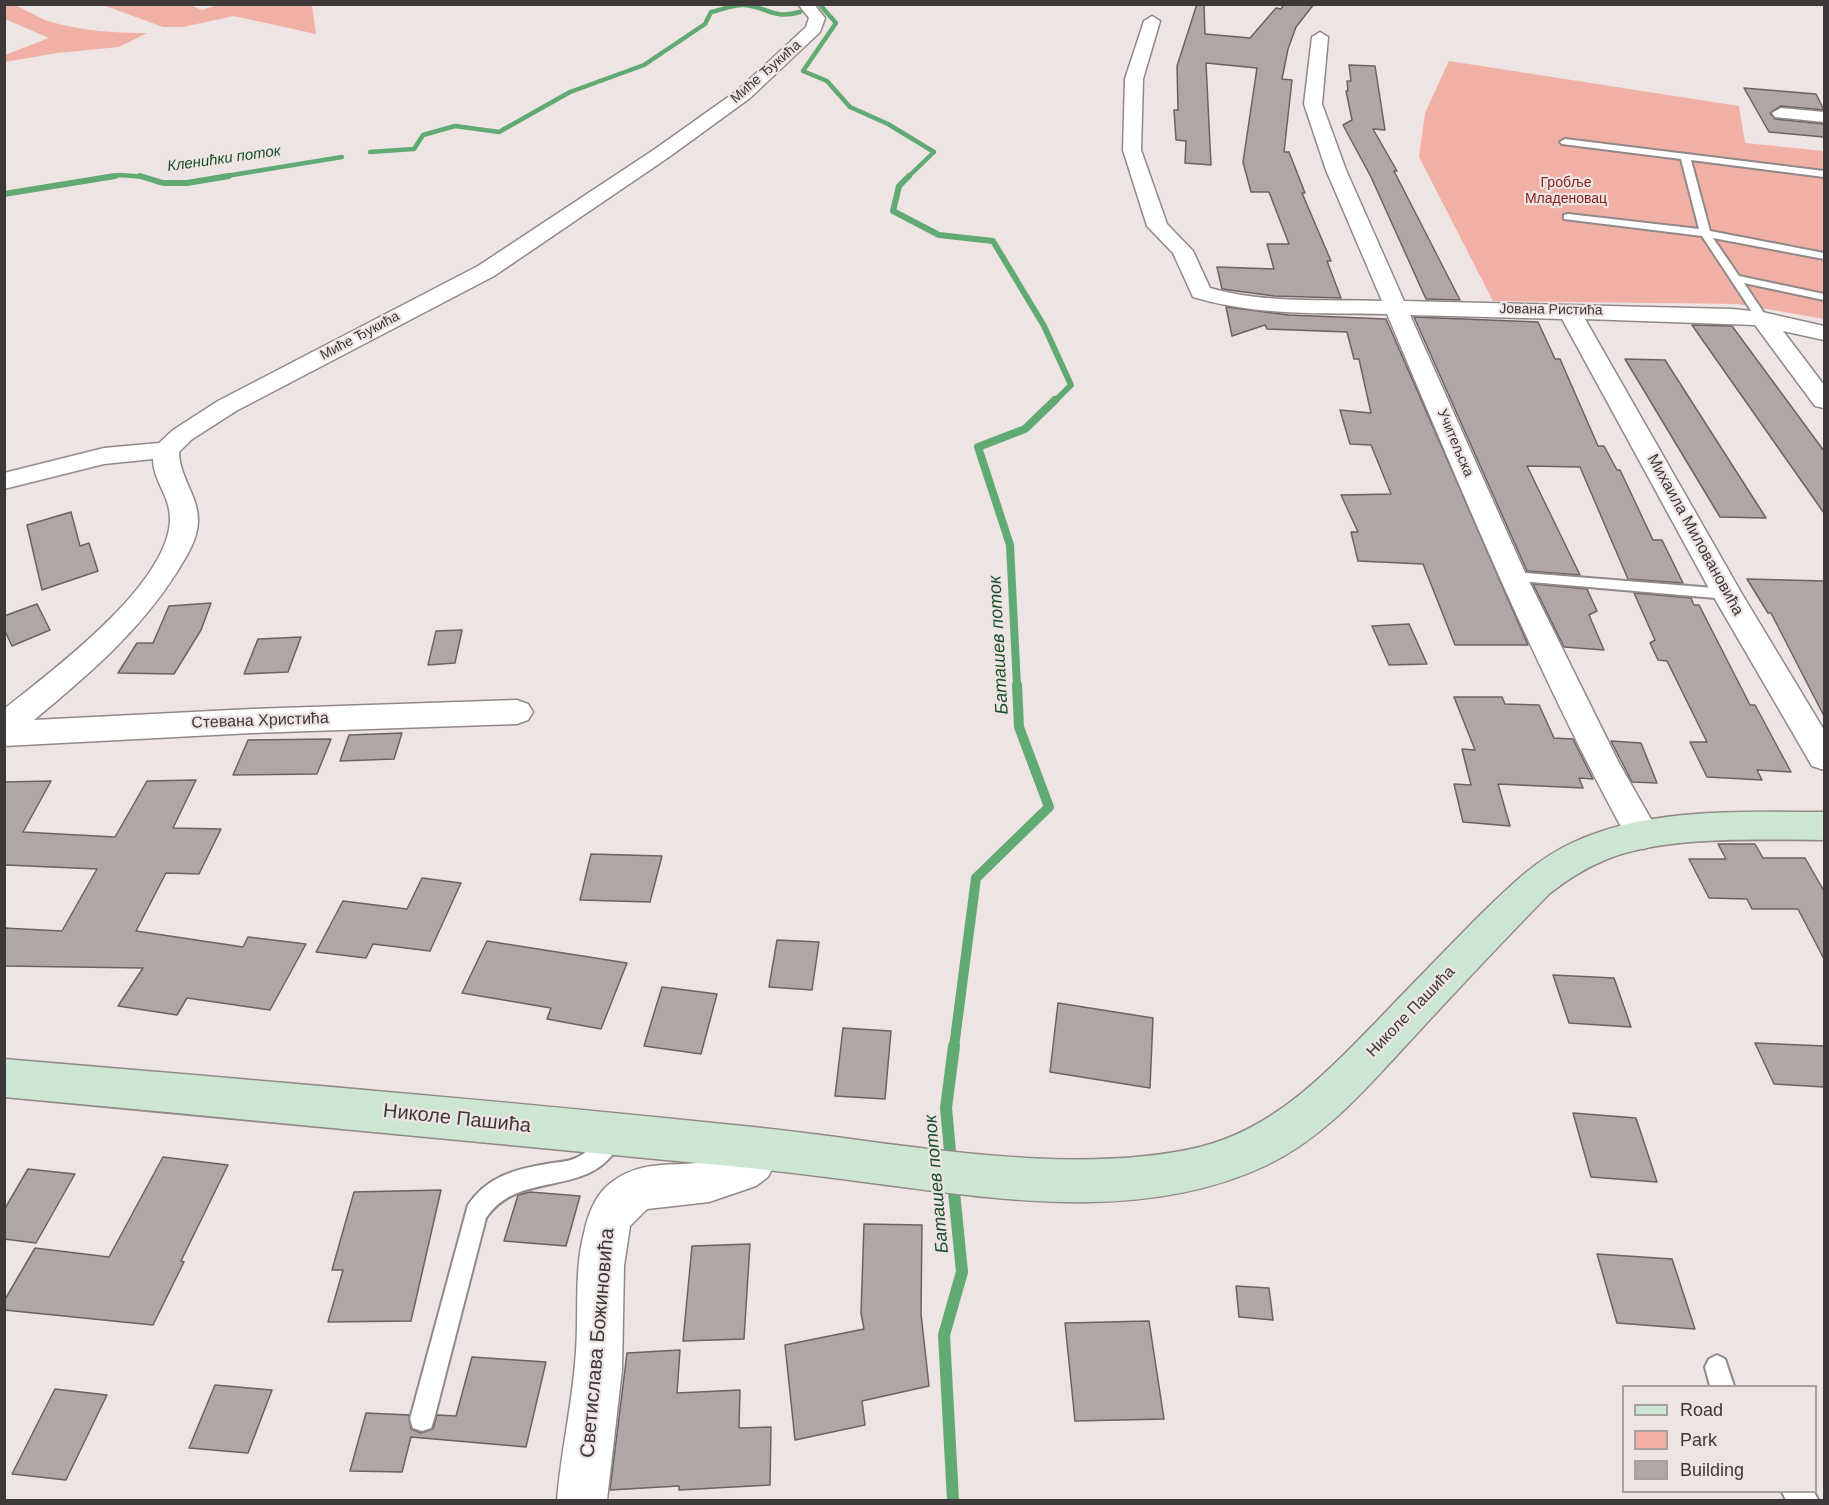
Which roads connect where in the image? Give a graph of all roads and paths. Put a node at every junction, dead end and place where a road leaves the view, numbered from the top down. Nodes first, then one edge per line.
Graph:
1 (806, 4) edge
2 (1152, 21) dead end
3 (1320, 37) dead end
4 (1781, 113) dead end
5 (1824, 117) edge
6 (1565, 142) dead end
7 (1685, 156) junction
8 (1824, 174) edge
9 (1568, 217) dead end
10 (1706, 233) junction
11 (1824, 256) edge
12 (1734, 278) junction
13 (1824, 297) edge
14 (1396, 306) junction
15 (1569, 310) junction
16 (1762, 319) junction
17 (1824, 333) edge
18 (1824, 401) edge
19 (166, 450) junction
20 (4, 481) edge
21 (1513, 577) junction
22 (1727, 594) junction
23 (517, 712) dead end
24 (4, 727) edge
25 (4, 734) edge
26 (1824, 757) edge
27 (1824, 826) edge
28 (1643, 835) junction
29 (4, 1078) edge
30 (613, 1135) junction
31 (761, 1149) junction
32 (422, 1419) dead end
33 (582, 1500) edge

1 - 19 street, Миће Ђукића
2 - 14 street, Јована Ристића
3 - 14 street, Учитељска
4 - 5 street
6 - 7 lane
7 - 8 lane
7 - 10 lane
9 - 10 lane
10 - 11 lane
10 - 12 lane
12 - 13 lane
12 - 16 lane
14 - 15 street, Јована Ристића
14 - 21 street, Учитељска
15 - 16 street, Јована Ристића
15 - 22 street, Михаила Миловановића
16 - 17 street, Јована Ристића
16 - 18 street
19 - 20 street
19 - 24 street
21 - 22 lane
21 - 28 street, Учитељска
22 - 26 street, Михаила Миловановића
23 - 25 street, Стевана Христића
27 - 28 street, Николе Пашића
28 - 31 street, Николе Пашића
29 - 30 street, Николе Пашића
30 - 31 street, Николе Пашића
30 - 32 lane
31 - 33 street, Светислава Божиновића

